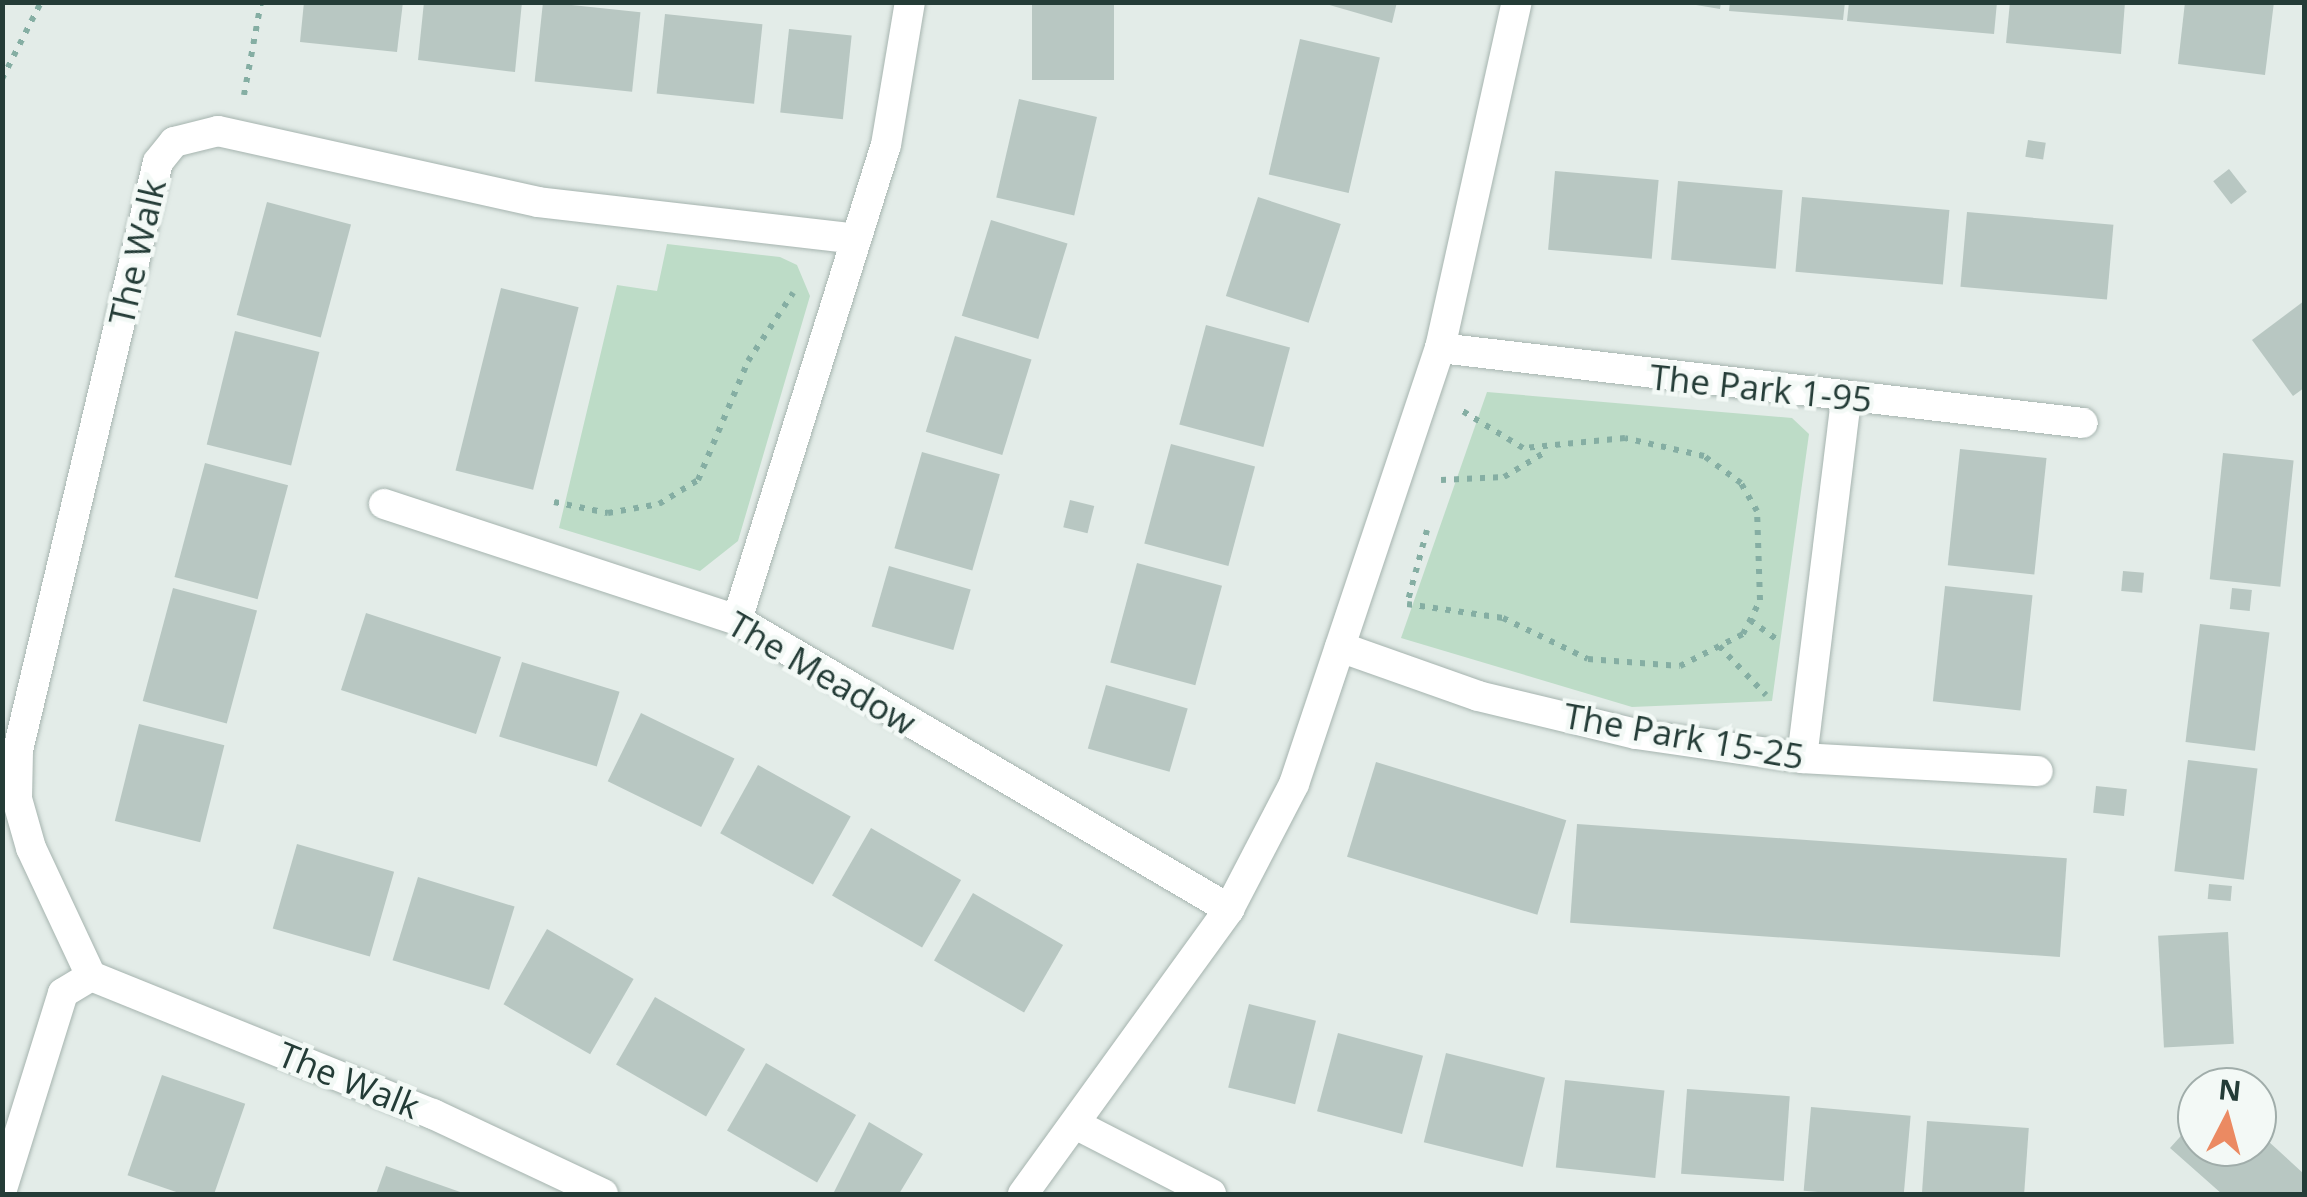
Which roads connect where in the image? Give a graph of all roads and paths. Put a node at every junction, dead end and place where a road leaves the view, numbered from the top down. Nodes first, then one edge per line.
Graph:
1 (40, 2) edge
2 (261, 2) edge
3 (910, 2) edge
4 (1517, 2) edge
5 (2, 79) edge
6 (236, 134) junction
7 (853, 251) junction
8 (1440, 348) junction
9 (1425, 393) junction
10 (1846, 398) junction
11 (1462, 410) junction
12 (2084, 423) dead end
13 (1456, 427) dead end
14 (1549, 449) junction
15 (1446, 463) dead end
16 (1441, 480) junction
17 (1436, 498) dead end
18 (554, 502) dead end
19 (384, 504) dead end
20 (1431, 516) dead end
21 (736, 620) junction
22 (1719, 646) junction
23 (1340, 647) junction
24 (1772, 701) dead end
25 (1802, 758) junction
26 (2038, 771) dead end
27 (1229, 910) junction
28 (91, 976) junction
29 (1075, 1124) junction
30 (2, 1189) edge
31 (589, 1191) edge
32 (1023, 1194) edge
33 (1211, 1194) edge

1 - 5 path
2 - 6 path
3 - 7 street
4 - 8 street
6 - 7 street, The Walk
6 - 28 street, The Walk
7 - 18 path
7 - 21 street
8 - 9 street
8 - 10 street, The Park 1-95
9 - 11 path
9 - 23 street
10 - 12 street, The Park 1-95
10 - 25 street
11 - 13 path
11 - 14 path
14 - 16 path
14 - 22 path
15 - 16 path
16 - 17 path
19 - 21 street, The Meadow
20 - 22 path
21 - 27 street, The Meadow
22 - 24 path
23 - 25 street, The Park 15-25
23 - 27 street
25 - 26 street, The Park 15-25
27 - 29 street
28 - 30 street
28 - 31 street, The Walk
29 - 32 street
29 - 33 street

